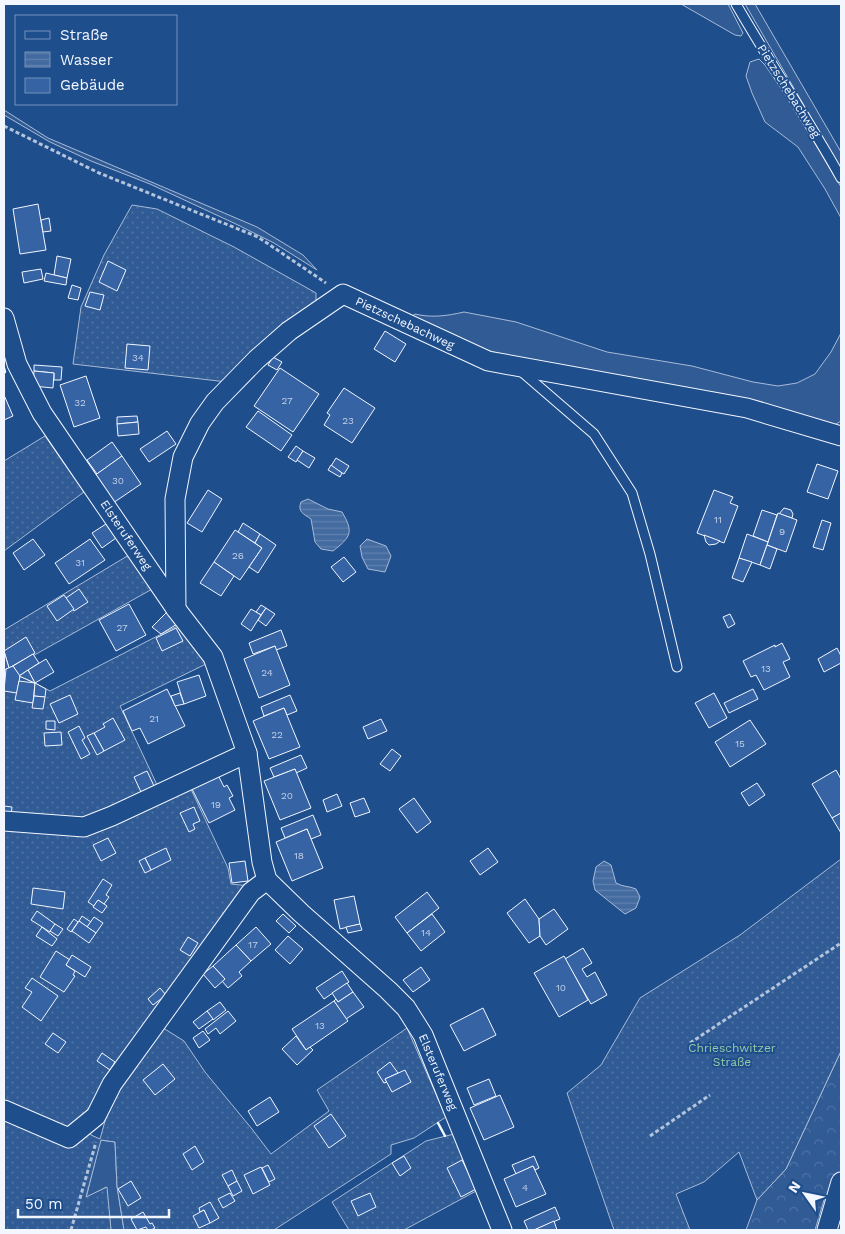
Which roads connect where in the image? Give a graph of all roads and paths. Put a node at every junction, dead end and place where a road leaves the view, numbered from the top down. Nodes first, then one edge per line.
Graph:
1 (736, 4) edge
2 (4, 126) edge
3 (841, 178) edge
4 (343, 294) junction
5 (4, 318) edge
6 (517, 368) junction
7 (841, 436) edge
8 (176, 609) junction
9 (677, 667) dead end
10 (247, 753) junction
11 (4, 821) edge
12 (268, 880) junction
13 (841, 943) edge
14 (690, 1043) dead end
15 (710, 1095) dead end
16 (4, 1110) edge
17 (96, 1116) junction
18 (650, 1136) dead end
19 (841, 1182) edge
20 (71, 1230) edge
21 (502, 1230) edge
22 (827, 1230) edge

1 - 3 lane, Pietzschebachweg
2 - 4 path
4 - 6 street, Pietzschebachweg
4 - 8 street, Pietzschebachweg
5 - 8 street, Elsteruferweg
6 - 7 street, Pietzschebachweg
6 - 9 lane
8 - 10 street, Elsteruferweg
10 - 11 street
10 - 12 street, Elsteruferweg
12 - 17 street
12 - 21 street, Elsteruferweg
13 - 14 path
15 - 18 path
16 - 17 street
17 - 20 path
19 - 22 street

